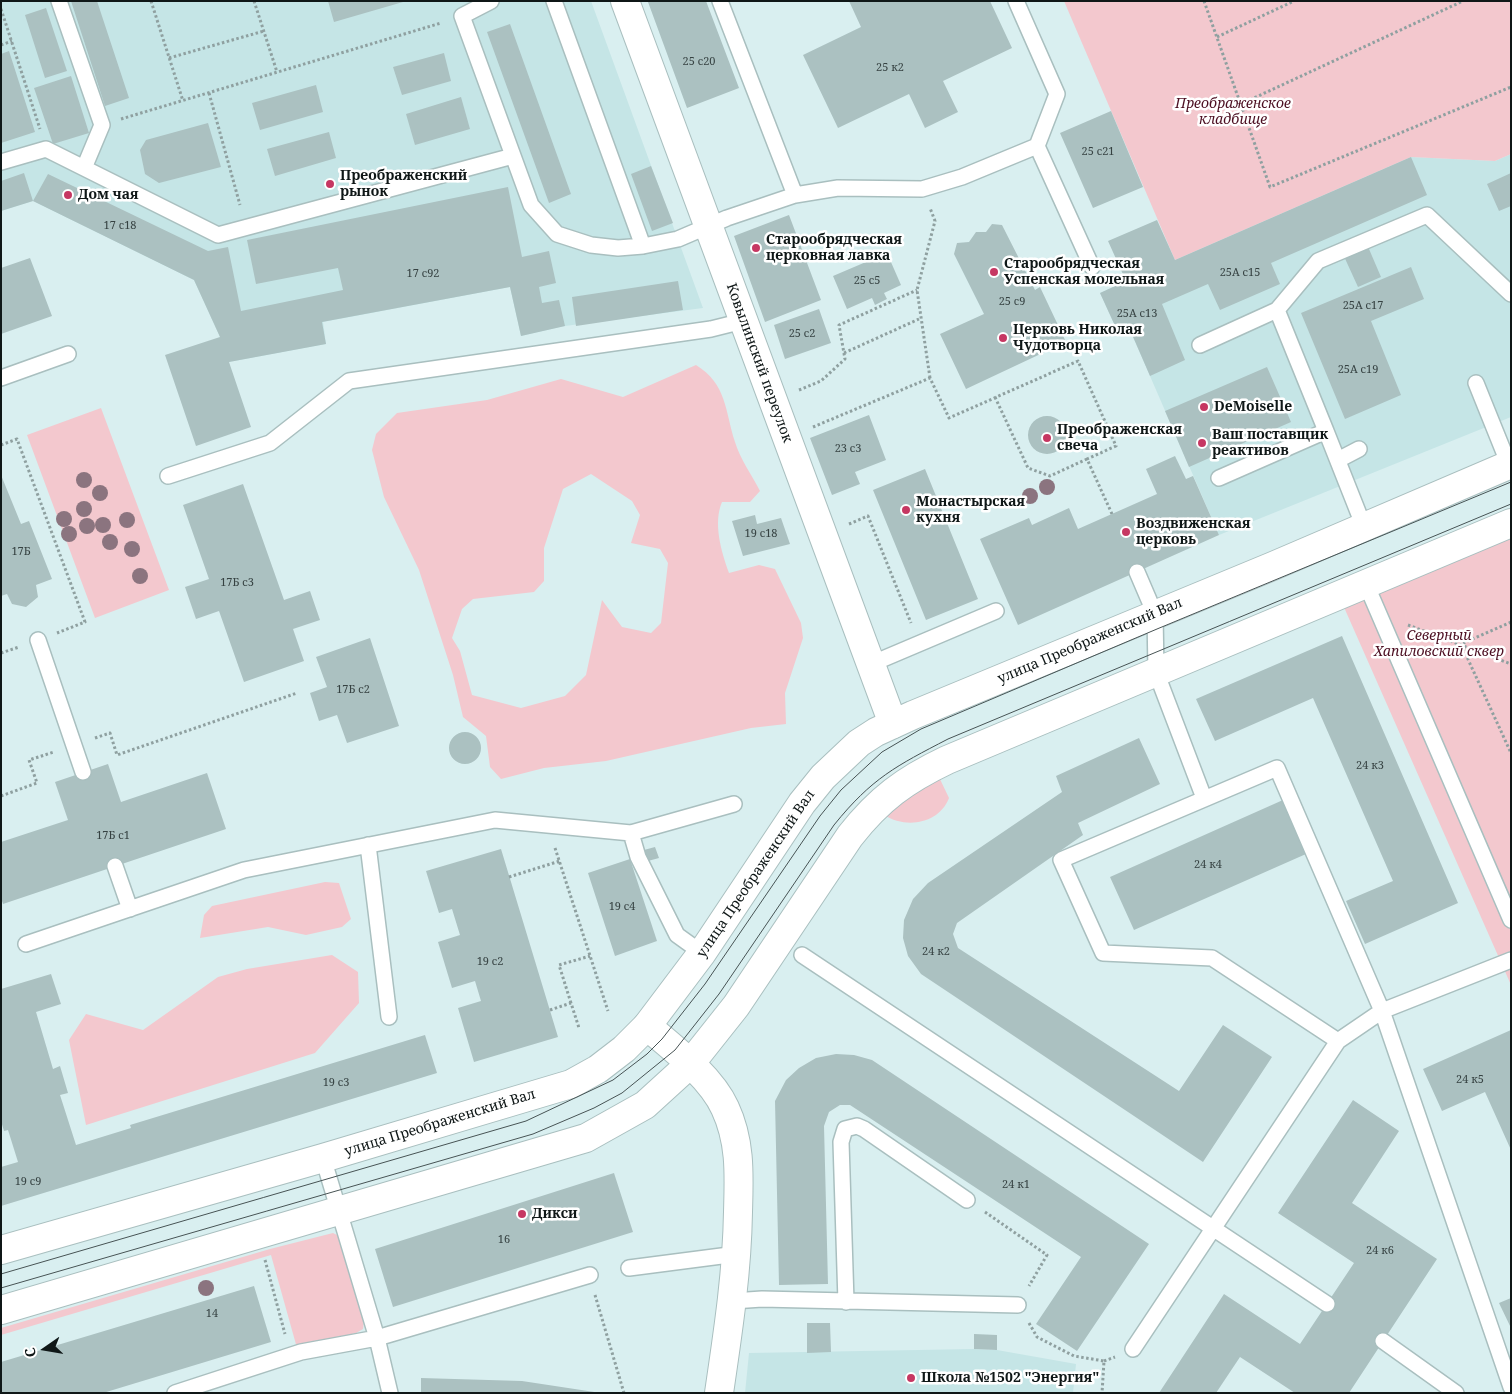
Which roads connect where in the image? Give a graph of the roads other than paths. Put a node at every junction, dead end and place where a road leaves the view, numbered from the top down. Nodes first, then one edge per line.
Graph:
1 (59, 1) edge
2 (491, 1) edge
3 (554, 1) edge
4 (625, 1) edge
5 (720, 1) edge
6 (1016, 1) edge
7 (1037, 146) junction
8 (513, 156) junction
9 (1, 162) edge
10 (84, 168) junction
11 (795, 195) junction
12 (709, 227) junction
13 (643, 246) junction
14 (1092, 267) dead end
15 (1511, 294) edge
16 (1277, 310) junction
17 (744, 321) junction
18 (1200, 345) dead end
19 (68, 354) dead end
20 (1, 378) edge
21 (1476, 383) dead end
22 (1326, 431) junction
23 (1359, 449) dead end
24 (1338, 460) junction
25 (1510, 464) edge
26 (168, 476) dead end
27 (1218, 478) dead end
28 (1511, 523) edge
29 (1364, 527) junction
30 (1137, 572) dead end
31 (1366, 584) junction
32 (996, 611) dead end
33 (1155, 614) junction
34 (38, 640) road end
35 (871, 664) junction
36 (1156, 672) junction
37 (893, 724) junction
38 (83, 772) dead end
39 (1204, 798) junction
40 (734, 804) dead end
41 (631, 833) junction
42 (368, 845) junction
43 (115, 866) dead end
44 (130, 909) junction
45 (1511, 920) edge
46 (26, 944) dead end
47 (702, 953) junction
48 (802, 954) dead end
49 (1511, 960) edge
50 (1382, 1011) junction
51 (389, 1017) dead end
52 (647, 1026) junction
53 (1338, 1041) junction
54 (690, 1064) junction
55 (323, 1158) junction
56 (967, 1200) road end
57 (338, 1211) junction
58 (1213, 1229) junction
59 (1, 1250) edge
60 (737, 1254) junction
61 (629, 1268) dead end
62 (590, 1275) road end
63 (733, 1301) junction
64 (846, 1302) junction
65 (1018, 1304) road end
66 (1326, 1304) dead end
67 (1, 1310) edge
68 (377, 1338) junction
69 (1383, 1341) dead end
70 (1133, 1349) dead end
71 (1509, 1377) edge
72 (175, 1393) edge
73 (390, 1393) edge
74 (719, 1393) edge
75 (1456, 1393) edge

1 - 10 lane
2 - 8 lane
3 - 13 lane
4 - 12 main road, Ковылинский переулок
5 - 11 lane
6 - 7 lane
7 - 11 lane
7 - 14 lane
8 - 10 lane
8 - 13 lane
9 - 10 lane
11 - 12 lane
12 - 13 lane
12 - 17 main road, Ковылинский переулок
15 - 16 lane
16 - 18 lane
16 - 22 lane
17 - 26 lane
17 - 35 main road, Ковылинский переулок
19 - 20 lane
21 - 25 lane
22 - 24 lane
22 - 27 lane
23 - 24 lane
24 - 29 lane
25 - 29 main road, улица Преображенский Вал
28 - 31 main road
29 - 33 main road, улица Преображенский Вал
30 - 33 lane
31 - 36 main road
31 - 45 lane
32 - 35 lane
33 - 36 lane
33 - 37 main road, улица Преображенский Вал
34 - 38 lane
35 - 37 main road, Ковылинский переулок
36 - 39 lane
36 - 54 main road
37 - 47 main road, улица Преображенский Вал
39 - 50 lane
39 - 53 lane
40 - 41 lane
41 - 42 lane
41 - 47 lane
42 - 44 lane
42 - 51 lane
43 - 44 lane
44 - 46 lane
47 - 52 main road, улица Преображенский Вал
48 - 58 lane
49 - 50 lane
50 - 53 lane
50 - 71 lane
52 - 54 main road
52 - 55 main road, улица Преображенский Вал
53 - 58 lane
54 - 57 main road
54 - 60 main road
55 - 57 lane
55 - 59 main road, улица Преображенский Вал
56 - 64 lane
57 - 67 main road
57 - 68 lane
58 - 66 lane
58 - 70 lane
60 - 61 lane
60 - 63 main road
62 - 68 lane
63 - 64 lane
63 - 74 main road
64 - 65 lane
68 - 72 lane
68 - 73 lane
69 - 75 lane

